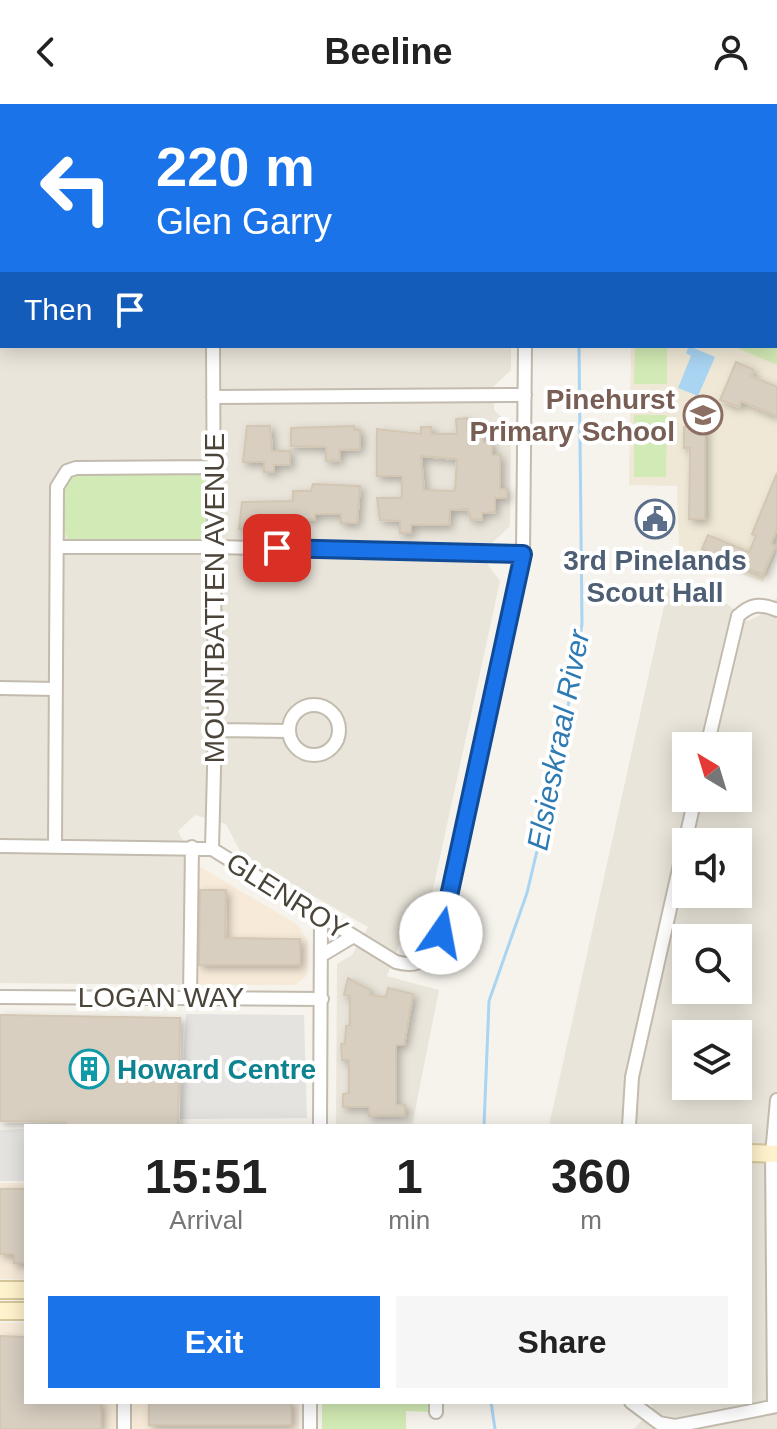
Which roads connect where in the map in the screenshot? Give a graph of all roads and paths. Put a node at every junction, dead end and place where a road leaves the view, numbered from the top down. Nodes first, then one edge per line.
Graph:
1 (213, 348) edge
2 (525, 348) edge
3 (525, 395) junction
4 (213, 397) junction
5 (214, 467) junction
6 (59, 547) junction
7 (215, 547) junction
8 (523, 554) junction
9 (777, 610) edge
10 (0, 688) edge
11 (56, 689) junction
12 (215, 730) junction
13 (289, 731) junction
14 (710, 732) edge
15 (692, 812) edge
16 (0, 846) edge
17 (55, 846) junction
18 (192, 847) junction
19 (212, 849) junction
20 (321, 919) junction
21 (352, 937) junction
22 (322, 955) junction
23 (0, 997) edge
24 (190, 997) junction
25 (322, 999) junction
26 (777, 1100) edge
27 (320, 1124) edge
28 (629, 1124) edge
29 (752, 1153) edge
30 (775, 1154) edge
31 (0, 1290) edge
32 (24, 1290) edge
33 (0, 1311) edge
34 (24, 1311) edge
35 (124, 1404) edge
36 (310, 1404) edge
37 (634, 1404) edge
38 (776, 1406) edge
39 (124, 1429) edge
40 (310, 1429) edge

1 - 4 street, MOUNTBATTEN AVENUE
2 - 3 street
3 - 4 street
3 - 8 street
4 - 5 street, MOUNTBATTEN AVENUE
5 - 6 street
5 - 7 street, MOUNTBATTEN AVENUE
6 - 7 street
6 - 11 street
7 - 8 street
7 - 12 street, MOUNTBATTEN AVENUE
8 - 21 street, GLENROY
9 - 14 street
10 - 11 street
11 - 17 street
12 - 13 street
12 - 19 street, MOUNTBATTEN AVENUE
13 - 13 street
15 - 28 street
16 - 17 street, GLENROY
17 - 18 street, GLENROY
18 - 19 street, GLENROY
18 - 24 street
19 - 20 street, GLENROY
20 - 21 street, GLENROY
20 - 22 street
21 - 22 street
22 - 25 street
23 - 24 street, LOGAN WAY
24 - 25 street, LOGAN WAY
25 - 27 street
26 - 30 street
29 - 30 street
30 - 38 street
31 - 32 street
33 - 34 street
35 - 39 street
36 - 40 street
37 - 38 street

